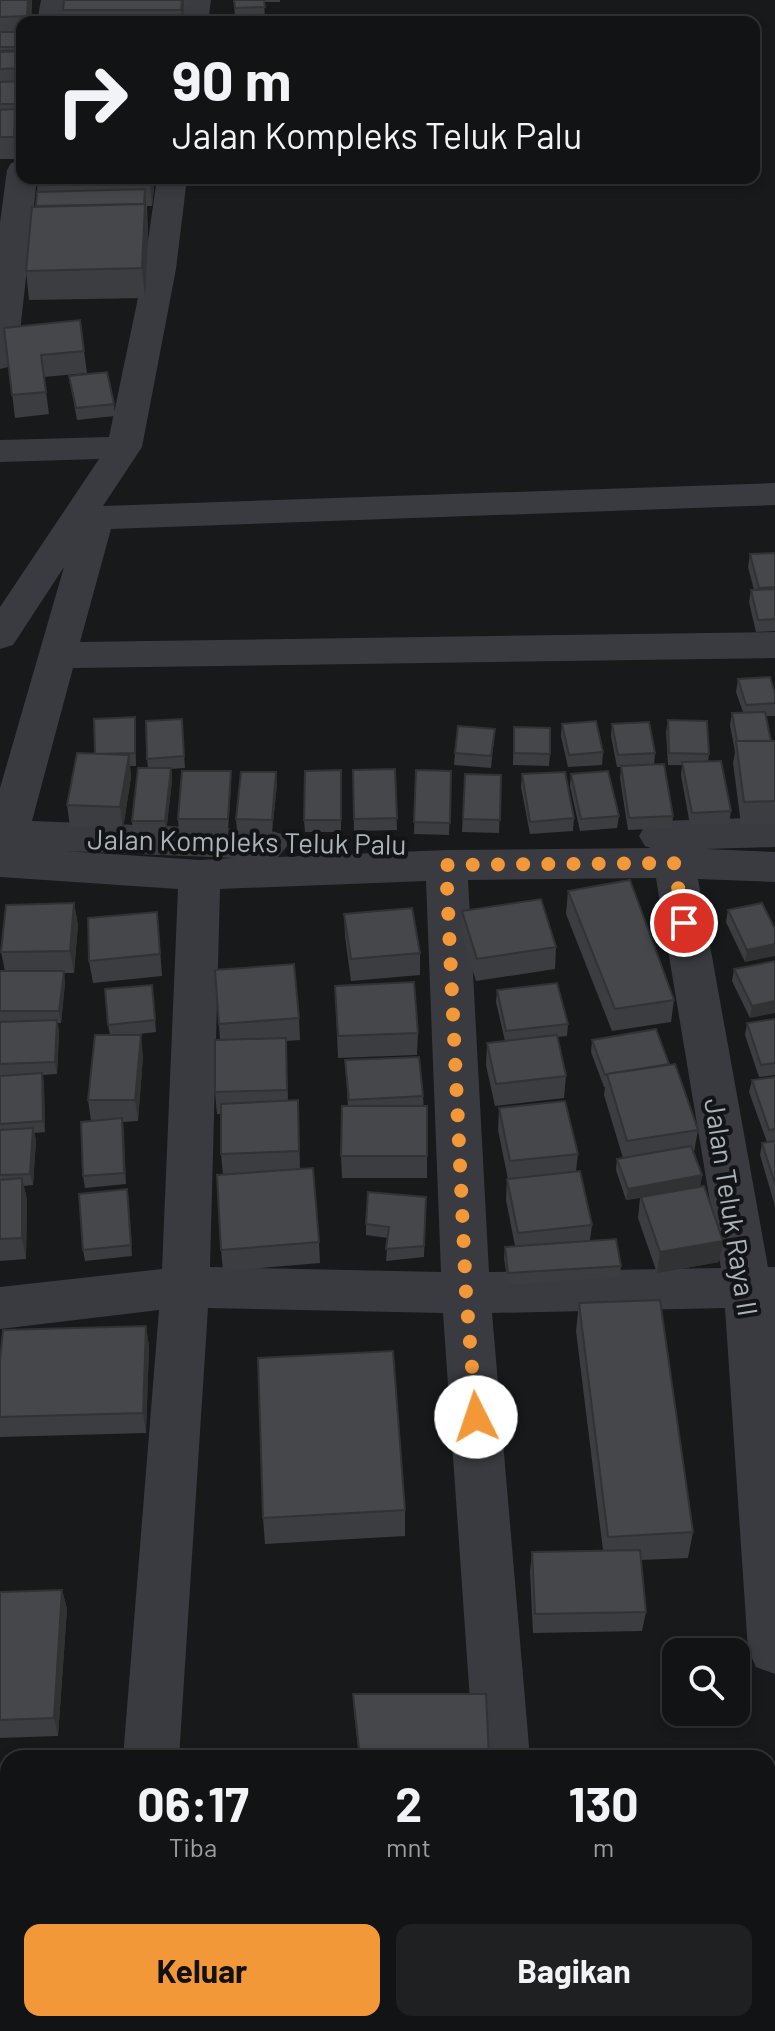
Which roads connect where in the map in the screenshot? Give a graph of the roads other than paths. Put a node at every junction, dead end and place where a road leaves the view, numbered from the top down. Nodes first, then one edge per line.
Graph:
1 (20, 184) edge
2 (171, 184) edge
3 (0, 359) edge
4 (124, 447) junction
5 (0, 451) edge
6 (775, 494) edge
7 (0, 636) edge
8 (775, 645) edge
9 (60, 655) junction
10 (775, 832) edge
11 (2, 852) edge
12 (469, 858) junction
13 (674, 863) junction
14 (775, 867) edge
15 (200, 875) junction
16 (185, 1287) junction
17 (762, 1287) edge
18 (466, 1293) junction
19 (0, 1308) edge
20 (775, 1649) edge
21 (152, 1750) edge
22 (501, 1750) edge

1 - 3 street
2 - 4 street
4 - 5 street
4 - 7 street
6 - 9 street
8 - 9 street
9 - 11 street
10 - 12 street, Jalan Kompleks Teluk Palu
11 - 12 street, Jalan Kompleks Teluk Palu
11 - 15 street, Jalan Kompleks Teluk Palu
12 - 13 street, Jalan Kompleks Teluk Palu
12 - 15 street, Jalan Kompleks Teluk Palu
12 - 18 street
13 - 14 street, Jalan Kompleks Teluk Palu
13 - 17 street, Jalan Teluk Raya II
15 - 16 street
16 - 18 street
16 - 19 street
16 - 21 street
17 - 18 street
17 - 20 street, Jalan Teluk Raya II
18 - 22 street

